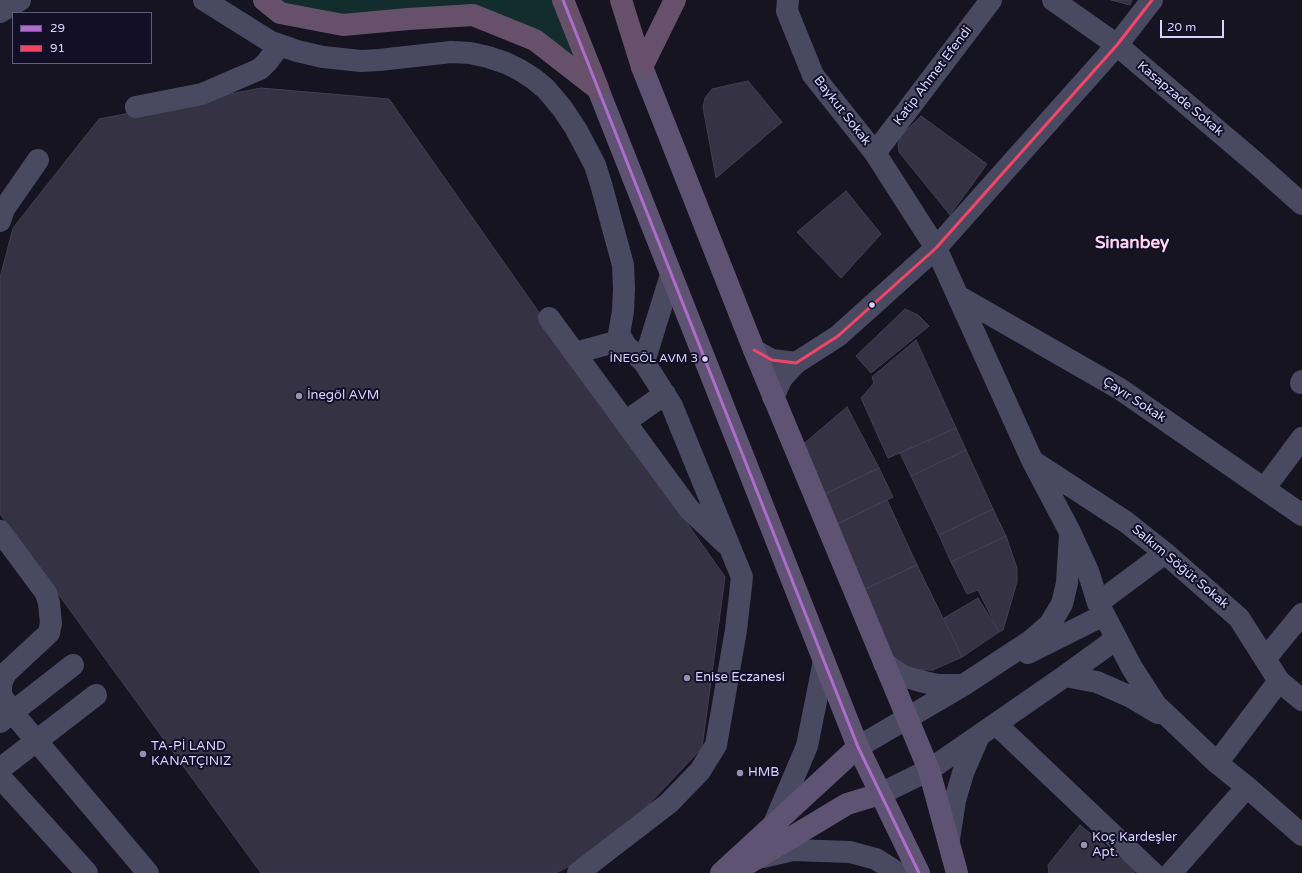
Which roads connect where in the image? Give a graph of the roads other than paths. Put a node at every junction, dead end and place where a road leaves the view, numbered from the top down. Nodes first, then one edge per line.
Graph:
1 (20, 0) edge
2 (204, 0) edge
3 (264, 0) edge
4 (564, 0) edge
5 (621, 0) edge
6 (675, 0) edge
7 (788, 0) edge
8 (991, 0) edge
9 (1053, 0) edge
10 (1152, 0) edge
11 (0, 12) edge
12 (280, 45) junction
13 (1117, 45) junction
14 (642, 67) junction
15 (598, 89) junction
16 (136, 106) dead end
17 (876, 153) junction
18 (38, 160) dead end
19 (1302, 204) edge
20 (0, 221) edge
21 (936, 248) junction
22 (672, 275) junction
23 (958, 296) junction
24 (549, 318) dead end
25 (622, 340) junction
26 (754, 350) junction
27 (575, 353) junction
28 (644, 362) junction
29 (796, 363) junction
30 (665, 394) junction
31 (773, 397) junction
32 (625, 422) junction
33 (1302, 438) edge
34 (1032, 460) junction
35 (1264, 489) junction
36 (1302, 515) edge
37 (0, 531) edge
38 (1070, 532) junction
39 (731, 549) junction
40 (1165, 552) junction
41 (1101, 609) junction
42 (1302, 614) edge
43 (1116, 639) junction
44 (1265, 659) junction
45 (824, 661) junction
46 (884, 663) junction
47 (73, 665) dead end
48 (1065, 676) junction
49 (1279, 681) junction
50 (962, 686) junction
51 (96, 695) dead end
52 (1302, 700) edge
53 (6, 717) edge
54 (907, 718) junction
55 (1174, 722) junction
56 (988, 730) junction
57 (37, 740) junction
58 (858, 747) junction
59 (1217, 763) junction
60 (0, 768) edge
61 (929, 770) junction
62 (0, 777) edge
63 (1247, 787) junction
64 (880, 794) junction
65 (773, 826) junction
66 (1302, 835) edge
67 (949, 839) junction
68 (752, 860) junction
69 (87, 873) edge
70 (148, 873) edge
71 (578, 873) edge
72 (721, 873) edge
73 (734, 873) edge
74 (898, 873) edge
75 (919, 873) edge
76 (958, 873) edge
77 (1153, 873) edge
78 (1171, 873) edge

1 - 11 street
2 - 12 street
3 - 15 highway
4 - 15 highway
5 - 14 highway
6 - 14 highway
7 - 17 street, Baykut Sokak
8 - 17 street, Katip Ahmet Efendi
9 - 13 street, Kasapzade Sokak
10 - 13 street
12 - 16 street
12 - 25 street
13 - 19 street, Kasapzade Sokak
13 - 21 street
14 - 26 main road
15 - 22 main road
17 - 21 street, Baykut Sokak
18 - 20 street
21 - 23 street, Baykut Sokak
21 - 29 street
22 - 28 street
22 - 45 main road
23 - 34 street, Baykut Sokak
23 - 35 street, Çayır Sokak
24 - 27 street
25 - 27 street
25 - 28 street
26 - 29 street
26 - 31 main road
27 - 32 street
28 - 30 street
29 - 31 street
30 - 32 street
30 - 39 street
31 - 46 main road
32 - 39 street
33 - 35 street
34 - 38 street, Baykut Sokak
34 - 40 street, Salkım Söğüt Sokak
35 - 36 street, Çayır Sokak
37 - 53 street
38 - 41 street, Baykut Sokak
38 - 50 street
39 - 71 street
40 - 41 street
40 - 44 street, Salkım Söğüt Sokak
41 - 43 street, Baykut Sokak
41 - 50 street
42 - 44 street
43 - 48 street
43 - 55 street, Baykut Sokak
44 - 49 street, Salkım Söğüt Sokak
45 - 58 main road
45 - 65 street
46 - 50 street
46 - 54 main road
47 - 53 street
48 - 55 street
48 - 56 street
49 - 52 street, Salkım Söğüt Sokak
49 - 59 street
50 - 54 street
51 - 57 street
53 - 57 street
54 - 58 street
54 - 61 main road
55 - 59 street
56 - 61 street
56 - 67 street
56 - 77 street
57 - 60 street
57 - 70 street
58 - 64 main road
58 - 65 main road
59 - 63 street
61 - 64 street
61 - 67 main road
62 - 69 street
63 - 66 street
63 - 78 street
64 - 68 main road
64 - 75 main road
65 - 72 main road
67 - 76 main road
68 - 73 main road
68 - 74 street

